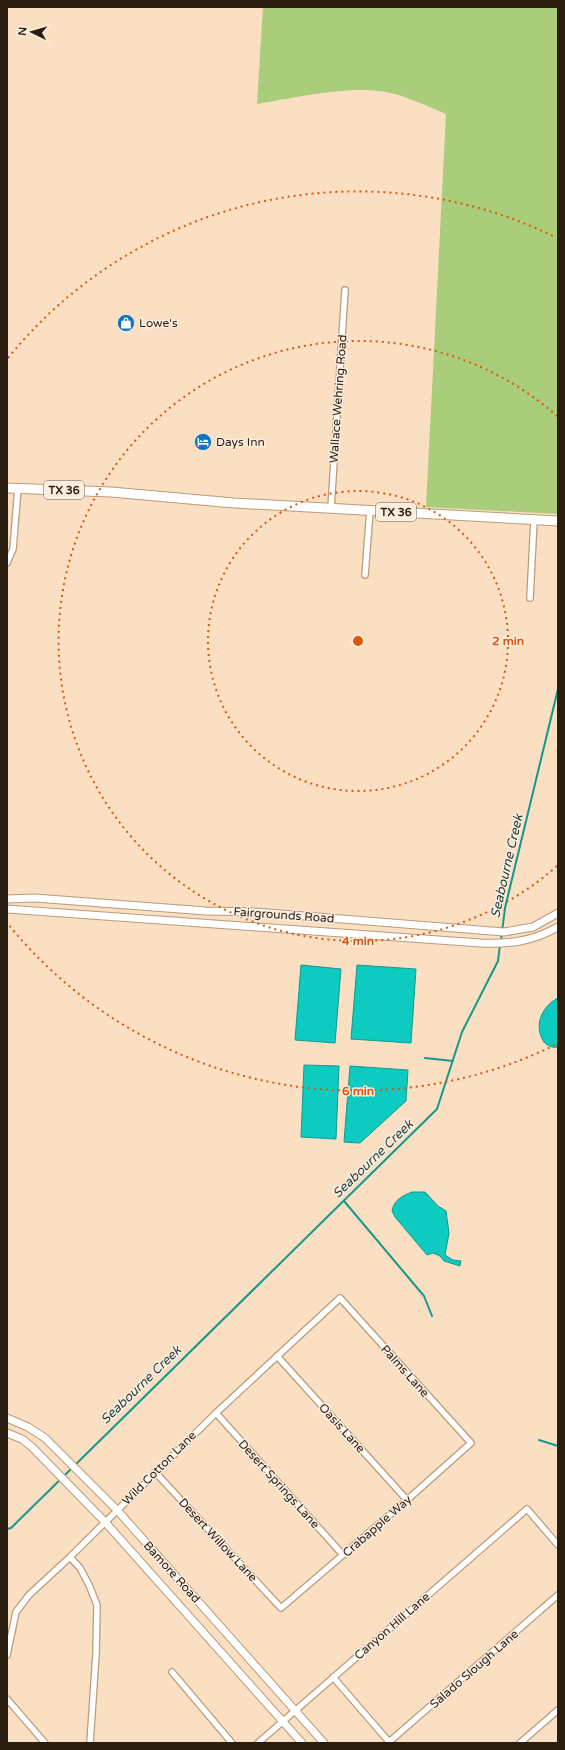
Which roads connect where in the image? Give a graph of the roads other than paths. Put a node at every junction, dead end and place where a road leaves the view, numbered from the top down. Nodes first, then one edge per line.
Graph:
1 (345, 290) dead end
2 (7, 488) edge
3 (18, 488) junction
4 (331, 508) junction
5 (370, 510) junction
6 (534, 520) junction
7 (558, 521) edge
8 (7, 563) edge
9 (365, 575) dead end
10 (530, 598) dead end
11 (7, 899) edge
12 (7, 908) edge
13 (558, 914) edge
14 (558, 927) edge
15 (340, 1298) joint
16 (277, 1356) junction
17 (216, 1413) junction
18 (7, 1418) edge
19 (7, 1433) edge
20 (470, 1443) joint
21 (155, 1472) junction
22 (407, 1500) junction
23 (117, 1510) junction
24 (105, 1522) junction
25 (558, 1545) edge
26 (343, 1555) junction
27 (70, 1557) junction
28 (558, 1595) edge
29 (281, 1608) joint
30 (7, 1655) edge
31 (172, 1672) dead end
32 (333, 1677) junction
33 (7, 1699) edge
34 (295, 1710) junction
35 (558, 1710) edge
36 (282, 1721) junction
37 (45, 1743) edge
38 (90, 1743) edge
39 (232, 1743) edge
40 (258, 1743) edge
41 (302, 1743) edge
42 (324, 1743) edge
43 (390, 1743) edge
44 (520, 1743) edge

1 - 4 street, Wallace Wehring Road
2 - 3 main road, TX 36
3 - 4 main road, TX 36
3 - 8 street
4 - 5 main road, TX 36
5 - 6 main road, TX 36
5 - 9 street
6 - 7 main road, TX 36
6 - 10 street
11 - 13 street, Fairgrounds Road
12 - 14 street, Fairgrounds Road
15 - 16 street, Wild Cotton Lane
15 - 20 street, Palms Lane
16 - 17 street, Wild Cotton Lane
16 - 22 street, Oasis Lane
17 - 21 street, Wild Cotton Lane
17 - 26 street, Desert Springs Lane
18 - 23 street, Bamore Road
19 - 24 street
20 - 22 street, Crabapple Way
21 - 23 street, Wild Cotton Lane
21 - 29 street, Desert Willow Lane
22 - 26 street, Crabapple Way
23 - 24 street, Wild Cotton Lane
23 - 34 street, Bamore Road
24 - 27 street, Wild Cotton Lane
24 - 36 street
25 - 32 street, Canyon Hill Lane
26 - 29 street, Crabapple Way
27 - 30 street, Wild Cotton Lane
27 - 38 street
28 - 43 street, Salado Slough Lane
31 - 39 street
32 - 34 street, Canyon Hill Lane
32 - 43 street
33 - 37 street
34 - 36 street, Canyon Hill Lane
34 - 42 street, Bamore Road
35 - 44 street
36 - 40 street, Canyon Hill Lane
36 - 41 street

